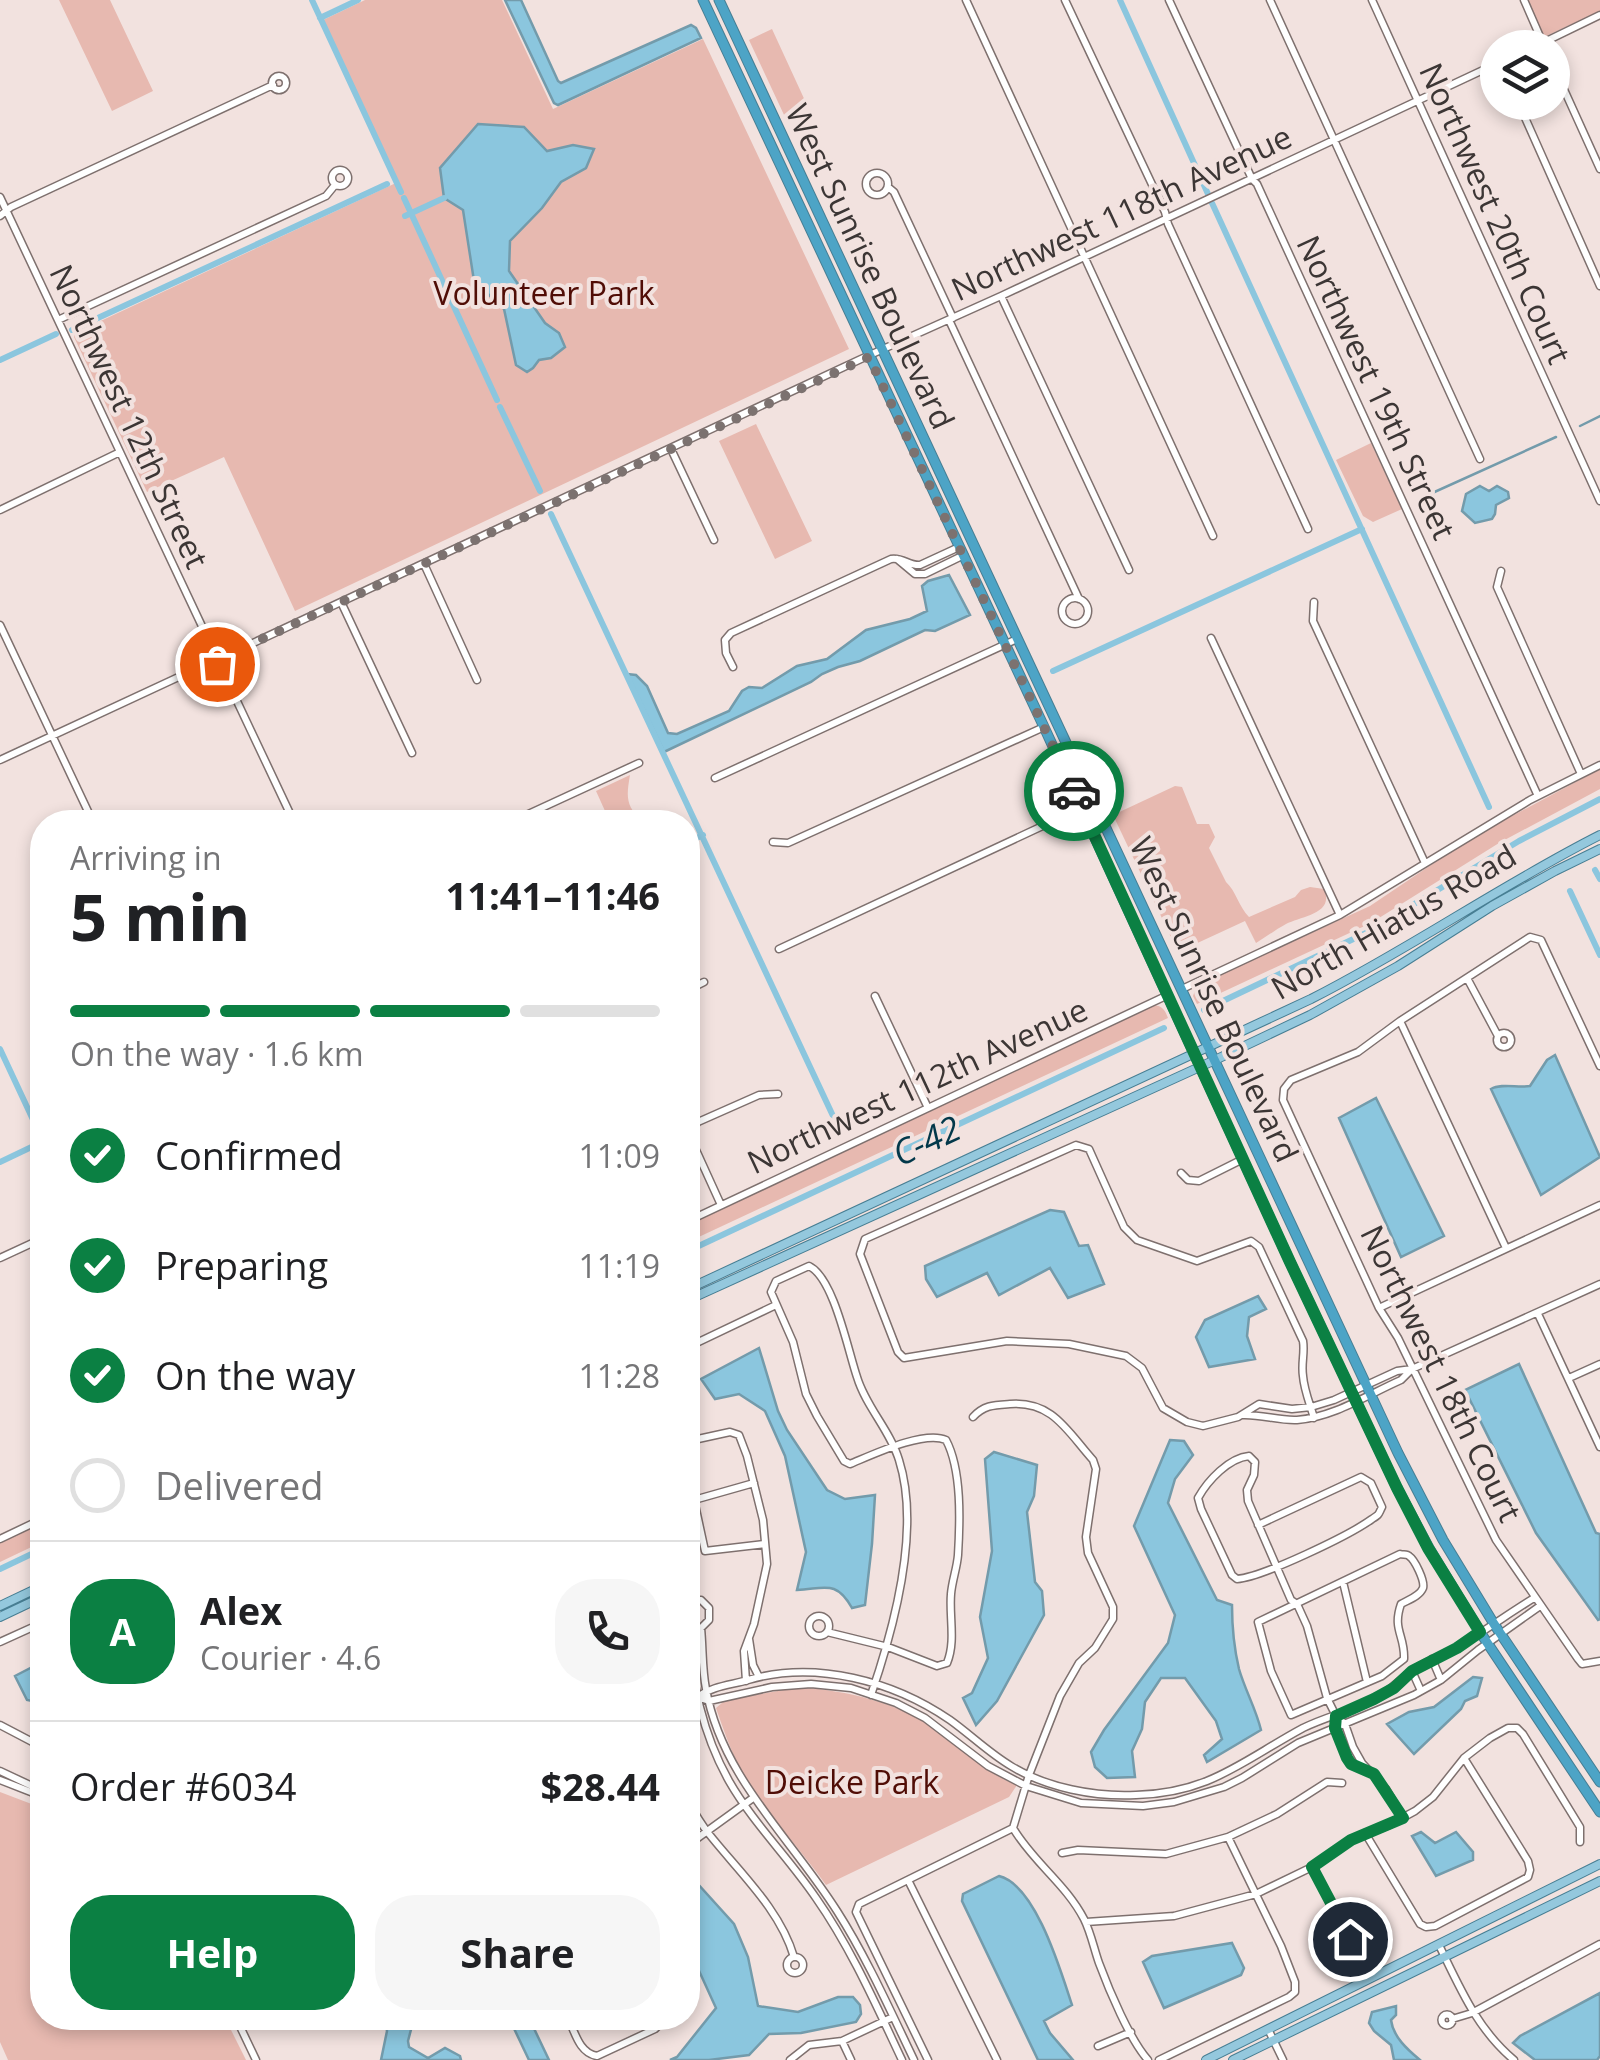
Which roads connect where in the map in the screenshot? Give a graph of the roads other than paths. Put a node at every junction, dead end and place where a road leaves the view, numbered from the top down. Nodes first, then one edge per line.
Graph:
1 (703, 0) edge
2 (719, 0) edge
3 (966, 0) edge
4 (1065, 0) edge
5 (1169, 0) edge
6 (1270, 0) edge
7 (1372, 0) edge
8 (1524, 0) edge
9 (1600, 15) edge
10 (1537, 30) edge
11 (1570, 31) edge
12 (1480, 72) edge
13 (272, 85) dead end
14 (1418, 100) junction
15 (1570, 103) edge
16 (1526, 120) edge
17 (1335, 140) junction
18 (1600, 169) edge
19 (1252, 178) junction
20 (336, 185) dead end
21 (888, 187) dead end
22 (0, 197) edge
23 (3, 213) edge
24 (1166, 218) junction
25 (1084, 257) junction
26 (1600, 286) edge
27 (1002, 296) junction
28 (951, 319) junction
29 (58, 320) junction
30 (883, 351) junction
31 (869, 357) junction
32 (671, 450) junction
33 (120, 452) junction
34 (1480, 459) dead end
35 (1600, 501) edge
36 (0, 510) edge
37 (1308, 529) dead end
38 (1213, 536) dead end
39 (714, 540) dead end
40 (962, 551) junction
41 (896, 558) junction
42 (932, 560) junction
43 (424, 564) junction
44 (936, 568) junction
45 (1129, 570) dead end
46 (1501, 570) dead end
47 (1080, 599) junction
48 (342, 602) junction
49 (1314, 602) dead end
50 (0, 625) edge
51 (1210, 638) dead end
52 (1017, 639) junction
53 (1006, 644) junction
54 (217, 660) junction
55 (732, 667) dead end
56 (478, 680) dead end
57 (1044, 726) junction
58 (52, 736) junction
59 (412, 754) dead end
60 (0, 760) edge
61 (640, 763) dead end
62 (1600, 765) edge
63 (1581, 774) junction
64 (715, 778) dead end
65 (1538, 796) junction
66 (1094, 802) junction
67 (1082, 808) junction
68 (87, 810) edge
69 (288, 810) edge
70 (537, 810) edge
71 (1600, 835) edge
72 (773, 842) dead end
73 (1600, 849) edge
74 (1426, 864) junction
75 (1340, 915) junction
76 (779, 949) dead end
77 (1468, 978) junction
78 (704, 982) dead end
79 (700, 984) edge
80 (1182, 989) junction
81 (876, 996) dead end
82 (1168, 996) junction
83 (1400, 1022) junction
84 (1498, 1036) dead end
85 (1209, 1047) junction
86 (1194, 1054) junction
87 (1215, 1060) junction
88 (1600, 1066) edge
89 (1200, 1067) junction
90 (778, 1094) dead end
91 (928, 1108) junction
92 (700, 1121) edge
93 (700, 1159) edge
94 (1242, 1159) junction
95 (1181, 1173) dead end
96 (721, 1205) junction
97 (1600, 1205) edge
98 (700, 1215) edge
99 (30, 1244) edge
100 (1506, 1248) junction
101 (0, 1258) edge
102 (700, 1282) edge
103 (1600, 1284) edge
104 (700, 1295) edge
105 (776, 1305) junction
106 (1379, 1308) junction
107 (1538, 1314) junction
108 (700, 1342) edge
109 (1600, 1364) edge
110 (1412, 1369) junction
111 (1569, 1378) junction
112 (1368, 1390) junction
113 (1354, 1396) junction
114 (1311, 1407) junction
115 (1242, 1414) junction
116 (973, 1417) dead end
117 (1314, 1418) junction
118 (700, 1439) edge
119 (1599, 1444) edge
120 (894, 1446) junction
121 (754, 1482) junction
122 (700, 1498) edge
123 (1258, 1524) junction
124 (30, 1525) edge
125 (700, 1531) edge
126 (0, 1539) edge
127 (765, 1544) junction
128 (1276, 1567) junction
129 (1343, 1582) junction
130 (30, 1592) edge
131 (1534, 1598) junction
132 (700, 1600) edge
133 (30, 1603) edge
134 (1297, 1604) junction
135 (0, 1606) edge
136 (1540, 1606) junction
137 (0, 1617) edge
138 (1494, 1624) junction
139 (30, 1628) edge
140 (701, 1628) joint
141 (827, 1632) dead end
142 (1480, 1632) junction
143 (1500, 1634) junction
144 (750, 1638) junction
145 (0, 1642) edge
146 (1488, 1642) junction
147 (888, 1647) junction
148 (1432, 1659) junction
149 (1600, 1661) edge
150 (1412, 1671) junction
151 (759, 1676) junction
152 (1441, 1680) junction
153 (746, 1681) junction
154 (1367, 1682) junction
155 (874, 1683) junction
156 (706, 1690) junction
157 (1421, 1691) junction
158 (870, 1694) junction
159 (700, 1695) edge
160 (700, 1698) edge
161 (1327, 1698) junction
162 (709, 1701) junction
163 (700, 1706) edge
164 (1336, 1716) junction
165 (1345, 1724) junction
166 (0, 1725) edge
167 (1335, 1728) junction
168 (30, 1741) edge
169 (1464, 1758) junction
170 (0, 1772) edge
171 (1374, 1774) junction
172 (1029, 1775) junction
173 (0, 1780) edge
174 (1600, 1782) edge
175 (1342, 1784) dead end
176 (30, 1785) edge
177 (1026, 1786) junction
178 (30, 1791) edge
179 (753, 1798) junction
180 (745, 1804) junction
181 (1600, 1812) edge
182 (1403, 1818) junction
183 (700, 1820) edge
184 (1013, 1828) junction
185 (706, 1830) junction
186 (1365, 1834) junction
187 (700, 1835) edge
188 (1228, 1837) junction
189 (1580, 1842) dead end
190 (1062, 1853) dead end
191 (1600, 1864) edge
192 (1312, 1867) junction
193 (908, 1880) junction
194 (1600, 1881) edge
195 (1256, 1894) junction
196 (1086, 1922) junction
197 (1600, 1944) edge
198 (1439, 1946) junction
199 (1357, 1953) dead end
200 (1444, 1956) junction
201 (794, 1957) dead end
202 (1472, 2013) junction
203 (893, 2017) junction
204 (1452, 2020) dead end
205 (883, 2021) junction
206 (1268, 2029) junction
207 (242, 2030) edge
208 (574, 2030) edge
209 (653, 2030) edge
210 (1131, 2032) junction
211 (842, 2040) junction
212 (1274, 2040) junction
213 (1098, 2046) dead end
214 (256, 2060) edge
215 (790, 2060) edge
216 (852, 2060) edge
217 (902, 2060) edge
218 (914, 2060) edge
219 (928, 2060) edge
220 (997, 2060) edge
221 (1148, 2060) edge
222 (1159, 2060) edge
223 (1206, 2060) edge
224 (1232, 2060) edge
225 (1283, 2060) edge
226 (1514, 2060) edge

1 - 31 highway, West Sunrise Boulevard
2 - 30 highway, West Sunrise Boulevard
3 - 25 street
4 - 24 street
5 - 19 street, Northwest 19th Street
6 - 17 street
7 - 14 street, Northwest 20th Court
8 - 10 street
9 - 11 street
12 - 14 street, Northwest 118th Avenue
13 - 23 street
14 - 17 street, Northwest 118th Avenue
14 - 35 street, Northwest 20th Court
15 - 18 street
16 - 26 street
17 - 19 street, Northwest 118th Avenue
17 - 34 street
19 - 24 street, Northwest 118th Avenue
19 - 65 street, Northwest 19th Street
20 - 29 street
21 - 28 street
22 - 23 street, Northwest 12th Street
23 - 29 street, Northwest 12th Street
24 - 25 street, Northwest 118th Avenue
24 - 37 street
25 - 27 street, Northwest 118th Avenue
25 - 38 street
27 - 28 street, Northwest 118th Avenue
27 - 45 street
28 - 30 street, Northwest 118th Avenue
28 - 47 street
29 - 33 street, Northwest 12th Street
30 - 31 street, Northwest 118th Avenue
30 - 52 highway, West Sunrise Boulevard
31 - 32 street, Northwest 118th Avenue
31 - 40 highway, West Sunrise Boulevard
32 - 39 street
32 - 43 street, Northwest 118th Avenue
33 - 36 street
33 - 54 street, Northwest 12th Street
40 - 42 street
40 - 44 street
40 - 53 highway, West Sunrise Boulevard
41 - 42 street
41 - 44 street
41 - 55 street
42 - 44 street
43 - 48 street, Northwest 118th Avenue
43 - 56 street
46 - 63 street
47 - 47 street
48 - 54 street, Northwest 118th Avenue
48 - 59 street
49 - 74 street
50 - 58 street
51 - 75 street
52 - 53 street
52 - 66 highway, West Sunrise Boulevard
53 - 57 highway, West Sunrise Boulevard
53 - 64 street
54 - 58 street, Northwest 118th Avenue
54 - 69 street, Northwest 12th Street
57 - 67 highway, West Sunrise Boulevard
57 - 72 street
58 - 60 street, Northwest 118th Avenue
58 - 68 street
61 - 70 street
62 - 63 street
63 - 65 street
65 - 74 street
66 - 67 street
66 - 80 highway, West Sunrise Boulevard
67 - 76 street
67 - 82 highway, West Sunrise Boulevard
71 - 85 main road, North Hiatus Road
73 - 87 main road, North Hiatus Road
74 - 75 street
75 - 80 street
77 - 83 street
77 - 84 street
77 - 88 street
78 - 79 street
80 - 85 highway, West Sunrise Boulevard
81 - 91 street
82 - 86 highway, West Sunrise Boulevard
82 - 91 street, Northwest 112th Avenue
83 - 100 street
83 - 106 street, Northwest 18th Court
85 - 86 main road, North Hiatus Road
85 - 87 highway, West Sunrise Boulevard
86 - 89 highway, West Sunrise Boulevard
86 - 102 main road, North Hiatus Road
87 - 89 main road, North Hiatus Road
87 - 112 highway, West Sunrise Boulevard
89 - 94 highway, West Sunrise Boulevard
89 - 104 main road, North Hiatus Road
90 - 92 street
91 - 96 street, Northwest 112th Avenue
93 - 96 street
94 - 95 street
94 - 113 highway, West Sunrise Boulevard
96 - 98 street, Northwest 112th Avenue
97 - 100 street
99 - 101 street
100 - 106 street
103 - 107 street
105 - 108 street
105 - 120 street
105 - 120 street
106 - 110 street, Northwest 18th Court
107 - 110 street
107 - 111 street
109 - 111 street
110 - 112 street
110 - 131 street, Northwest 18th Court
111 - 119 street
112 - 113 street
112 - 138 highway, West Sunrise Boulevard
113 - 114 street
113 - 117 street
113 - 142 highway, West Sunrise Boulevard
114 - 115 street
114 - 115 street
114 - 117 street
115 - 117 street
116 - 172 street
118 - 121 street
120 - 147 street
120 - 147 street
121 - 122 street
121 - 127 street
123 - 128 street
123 - 128 street
123 - 128 street
124 - 126 street
125 - 127 street
127 - 144 street
128 - 134 street
129 - 134 street
129 - 154 street
129 - 154 street
130 - 135 main road
131 - 136 street, Northwest 18th Court
131 - 138 street
132 - 140 street
133 - 137 main road
134 - 161 street
134 - 161 street
136 - 143 street
136 - 149 street, Northwest 18th Court
138 - 142 street
138 - 143 highway, West Sunrise Boulevard
139 - 145 street
140 - 156 street
141 - 147 street
142 - 146 highway, West Sunrise Boulevard
142 - 148 street
143 - 146 street
143 - 174 highway, West Sunrise Boulevard
144 - 151 street
144 - 153 street
146 - 152 street
146 - 181 highway, West Sunrise Boulevard
147 - 155 street
148 - 150 street
148 - 152 street
150 - 157 street
150 - 164 street
151 - 153 street
151 - 155 street
152 - 157 street
153 - 156 street
154 - 161 street
155 - 158 street
155 - 172 street
156 - 159 street
156 - 162 street
157 - 165 street
158 - 162 street
158 - 177 street
160 - 162 street
161 - 164 street
162 - 179 street
163 - 180 street
164 - 165 street
164 - 167 street
164 - 172 street
165 - 167 street
165 - 171 street
166 - 168 street
167 - 171 street
167 - 177 street
169 - 182 street
169 - 186 street
169 - 189 street
170 - 176 street
171 - 182 street
172 - 177 street
173 - 178 street
175 - 188 street
177 - 184 street
179 - 180 street
179 - 203 street
180 - 185 street
180 - 205 street
182 - 186 street
183 - 185 street
184 - 193 street
184 - 196 street
185 - 187 street
185 - 201 street
186 - 192 street
188 - 190 street
188 - 195 street
191 - 198 main road
192 - 195 street
192 - 199 street
193 - 219 street
193 - 220 street
194 - 200 main road
195 - 196 street
195 - 222 street
196 - 210 street
197 - 202 street
198 - 200 street
198 - 206 main road
200 - 202 street
200 - 212 main road
202 - 204 street
202 - 226 street
203 - 205 street
203 - 218 street
205 - 211 street
205 - 217 street
206 - 212 street
206 - 223 main road
207 - 214 street
208 - 209 street
210 - 213 street
210 - 221 street
211 - 215 street
211 - 216 street
212 - 224 main road
212 - 225 street

